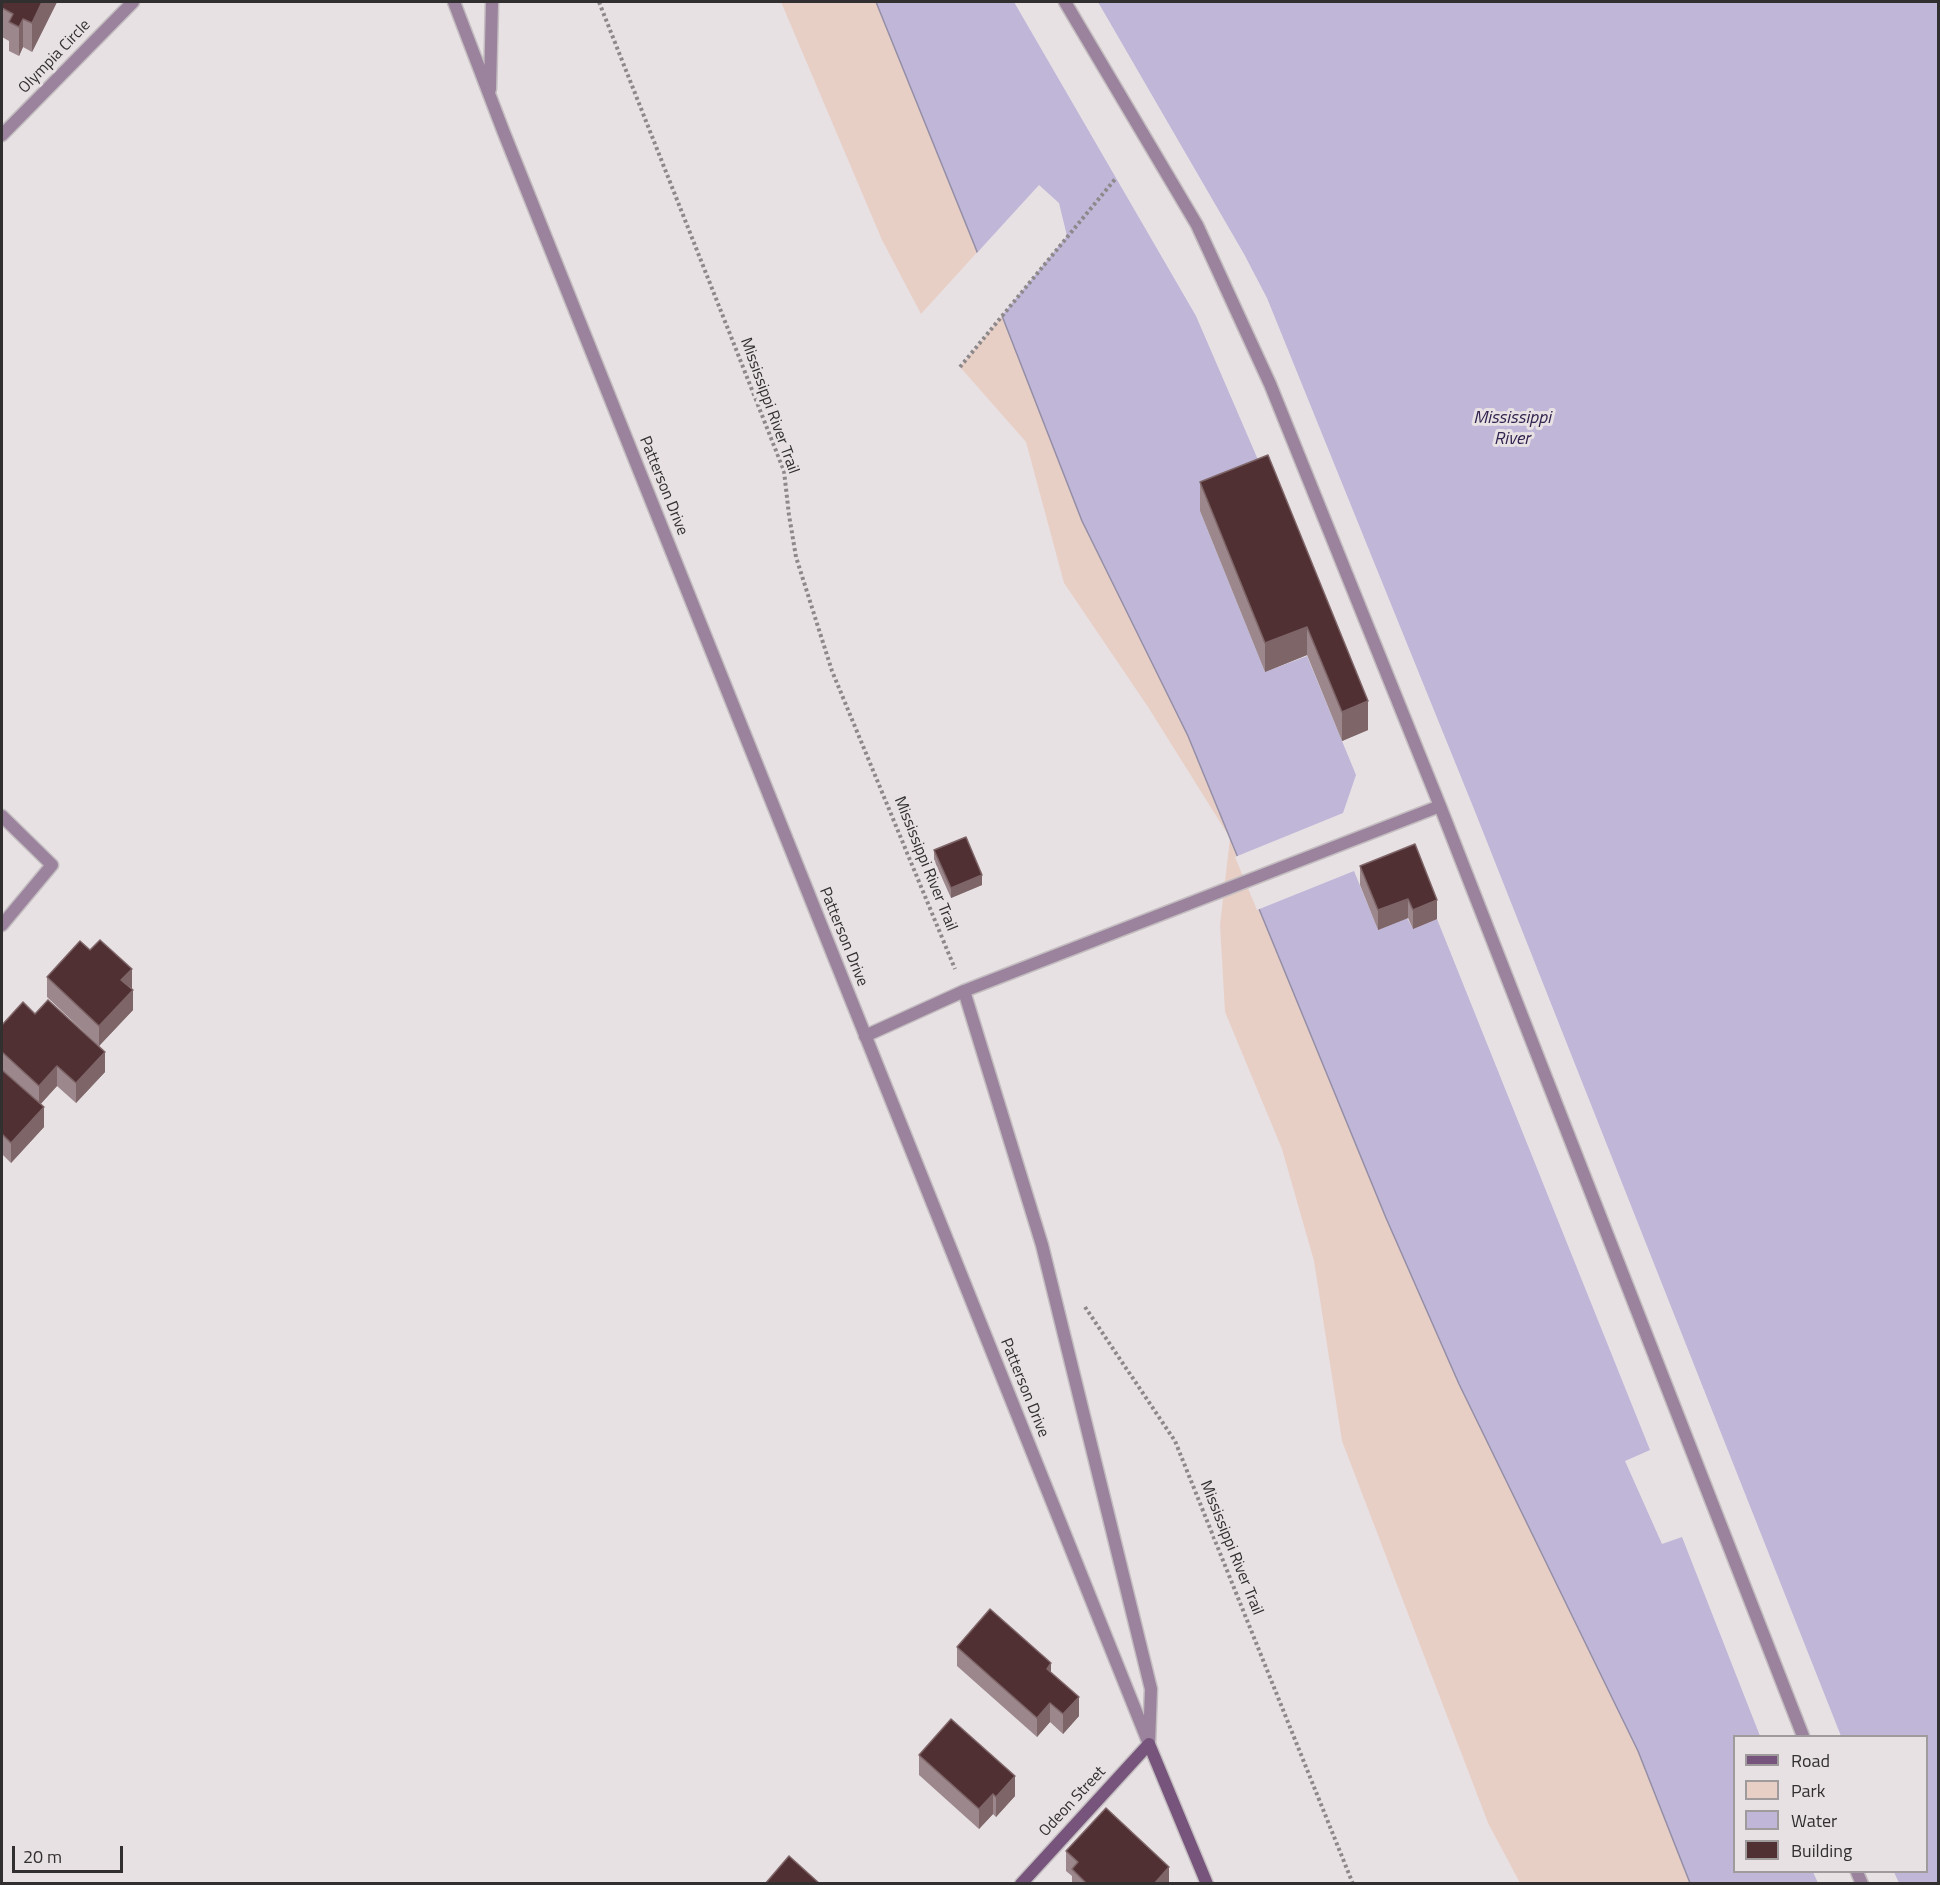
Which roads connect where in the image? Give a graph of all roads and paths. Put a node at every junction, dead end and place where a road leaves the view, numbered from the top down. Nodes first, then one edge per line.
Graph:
1 (133, 2) edge
2 (454, 2) edge
3 (492, 2) edge
4 (599, 2) edge
5 (1065, 2) edge
6 (490, 96) junction
7 (2, 135) edge
8 (1116, 178) dead end
9 (960, 367) dead end
10 (1440, 806) junction
11 (2, 816) edge
12 (2, 925) edge
13 (964, 991) junction
14 (865, 1036) junction
15 (1082, 1304) dead end
16 (1802, 1735) edge
17 (1149, 1744) junction
18 (1021, 1884) edge
19 (1207, 1884) edge
20 (1353, 1884) edge

1 - 7 street, Olympia Circle
2 - 6 street, Patterson Drive
3 - 6 street
4 - 13 path, Mississippi River Trail
5 - 10 street
6 - 14 street, Patterson Drive
8 - 9 path
10 - 13 street
10 - 16 street
11 - 12 street
13 - 14 street
13 - 17 street
14 - 17 street, Patterson Drive
15 - 20 path, Mississippi River Trail
17 - 18 street, Odeon Street
17 - 19 street, Patterson Drive

